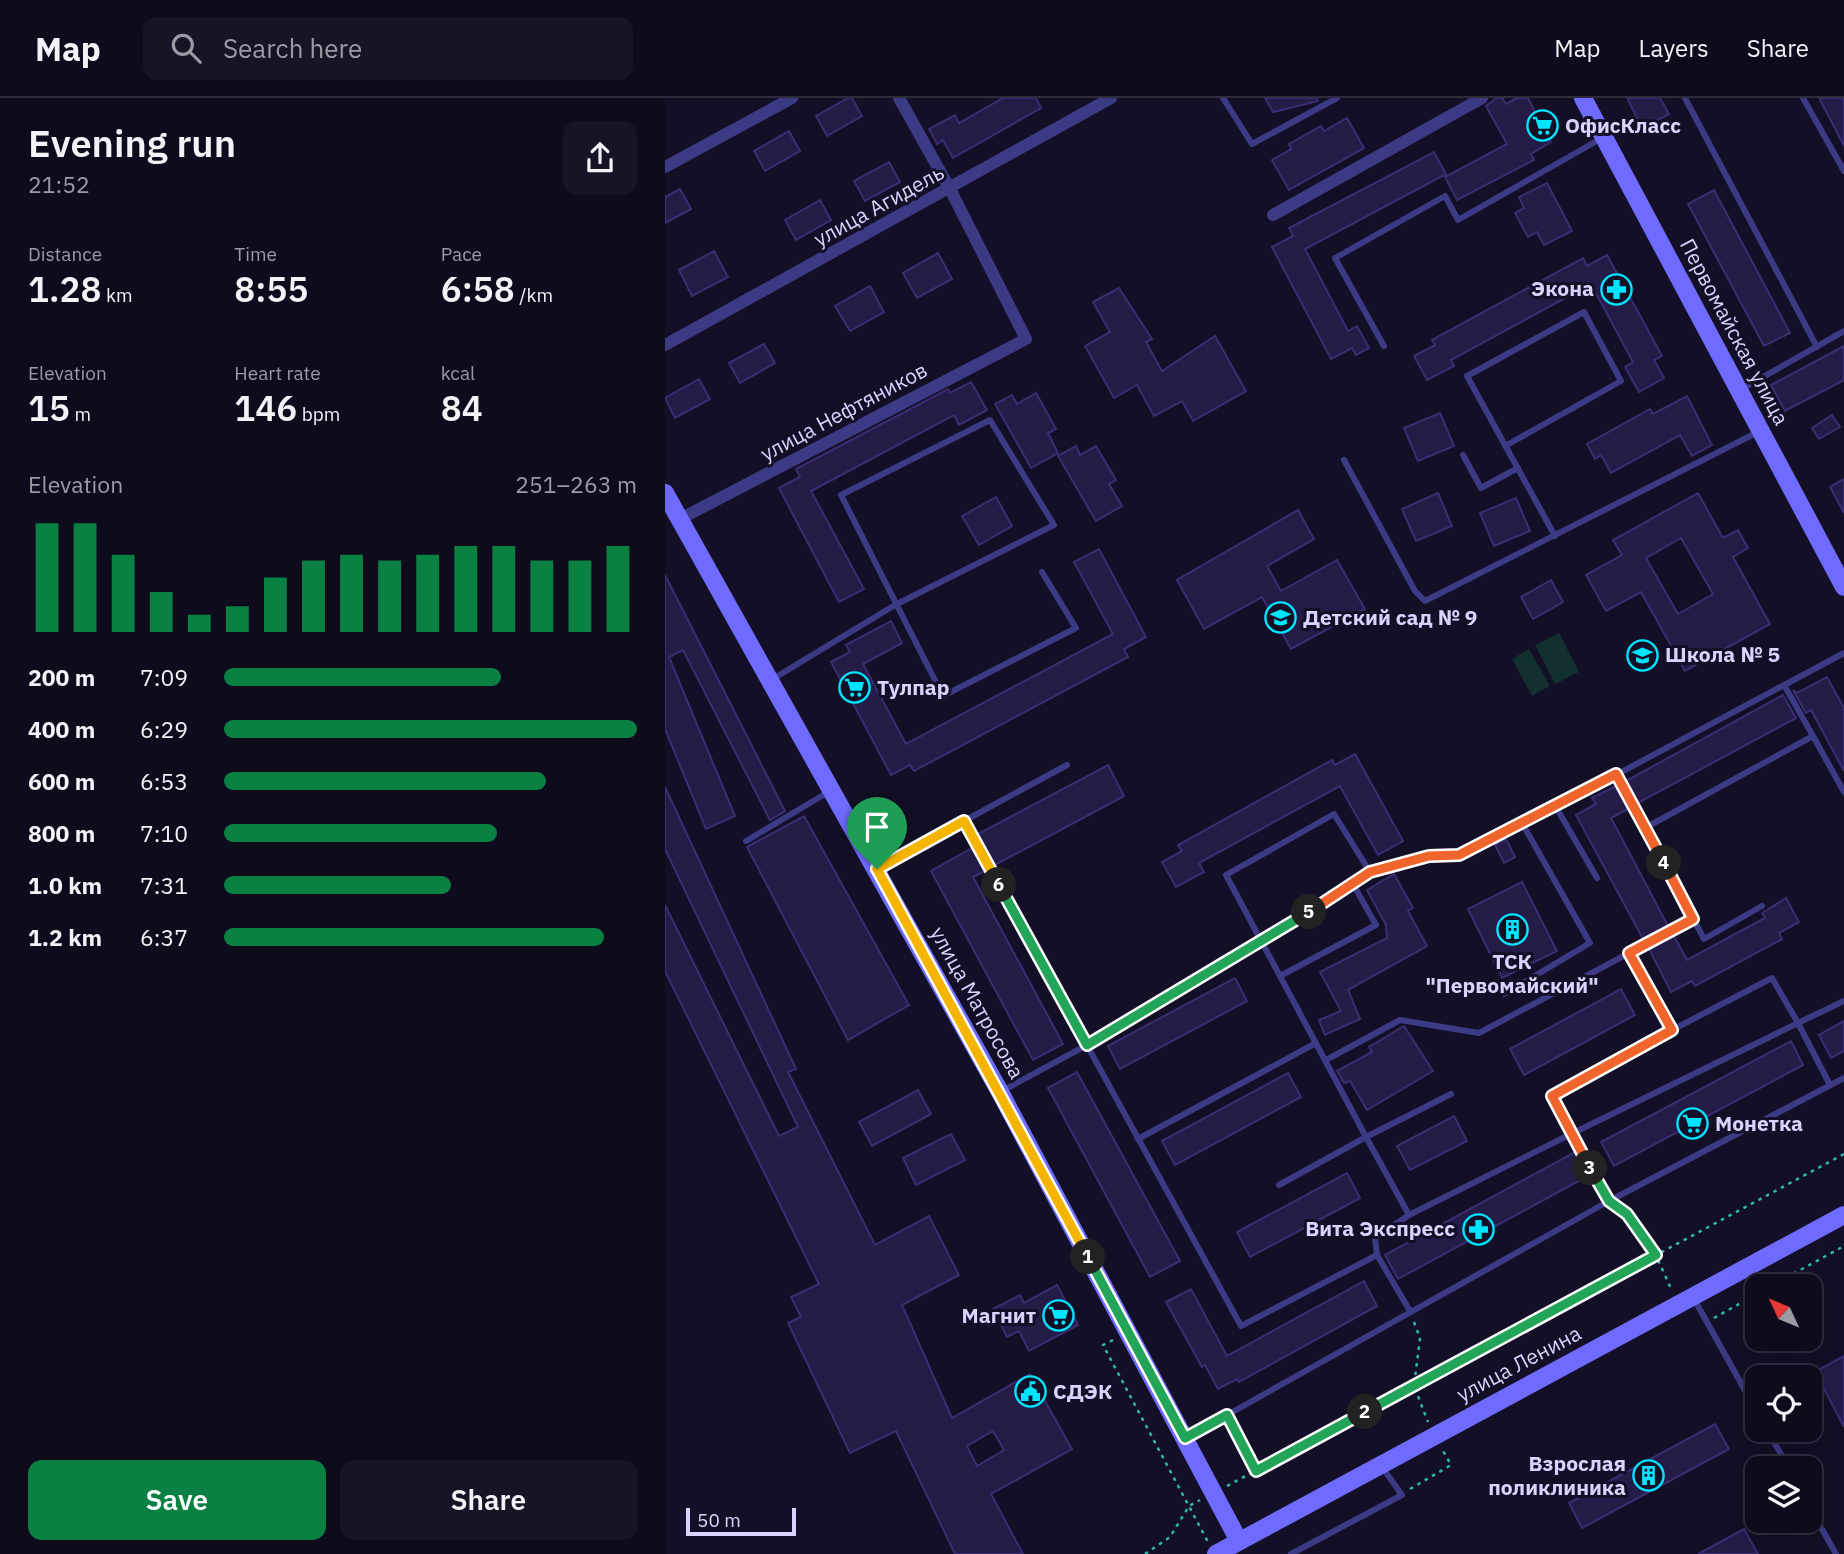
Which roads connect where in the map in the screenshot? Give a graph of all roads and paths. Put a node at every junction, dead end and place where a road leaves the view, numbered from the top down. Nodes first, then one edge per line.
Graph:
1 (792, 98) edge
2 (899, 98) edge
3 (1111, 98) edge
4 (1223, 98) edge
5 (1337, 98) edge
6 (1482, 98) edge
7 (1583, 98) edge
8 (1685, 98) edge
9 (1803, 98) edge
10 (1468, 101) edge
11 (1091, 103) edge
12 (1604, 137) junction
13 (665, 167) edge
14 (1844, 171) edge
15 (950, 190) junction
16 (1273, 215) dead end
17 (1844, 331) edge
18 (665, 345) edge
19 (1384, 346) dead end
20 (1817, 347) junction
21 (1740, 391) junction
22 (1760, 431) junction
23 (1505, 446) junction
24 (1463, 455) dead end
25 (1344, 460) dead end
26 (1518, 468) junction
27 (665, 493) edge
28 (680, 519) junction
29 (1555, 536) junction
30 (1042, 572) dead end
31 (1844, 587) edge
32 (895, 605) junction
33 (1844, 653) edge
34 (770, 681) junction
35 (1784, 685) junction
36 (1813, 736) junction
37 (1067, 765) dead end
38 (1616, 774) junction
39 (832, 790) junction
40 (1844, 792) edge
41 (1556, 807) junction
42 (964, 821) junction
43 (1523, 823) junction
44 (1646, 828) junction
45 (746, 841) dead end
46 (877, 869) junction
47 (1370, 872) junction
48 (1597, 878) dead end
49 (1353, 884) junction
50 (1762, 906) dead end
51 (1693, 919) junction
52 (1262, 941) junction
53 (1629, 953) junction
54 (1280, 976) junction
55 (1504, 994) dead end
56 (1844, 1001) edge
57 (1798, 1023) junction
58 (1672, 1030) junction
59 (1316, 1043) junction
60 (1087, 1045) junction
61 (1325, 1060) junction
62 (1844, 1078) edge
63 (1830, 1085) junction
64 (1000, 1092) junction
65 (1451, 1094) dead end
66 (1571, 1134) junction
67 (1367, 1137) junction
68 (1138, 1139) junction
69 (1844, 1154) edge
70 (1279, 1185) dead end
71 (1609, 1201) junction
72 (1409, 1215) junction
73 (1844, 1215) edge
74 (1844, 1246) edge
75 (1377, 1255) junction
76 (1656, 1255) junction
77 (1793, 1274) edge
78 (1685, 1301) junction
79 (1745, 1301) edge
80 (1410, 1311) junction
81 (1707, 1322) junction
82 (1128, 1332) junction
83 (1414, 1386) junction
84 (1745, 1390) edge
85 (1227, 1415) junction
86 (1428, 1422) dead end
87 (1185, 1438) junction
88 (1441, 1448) dead end
89 (1381, 1465) junction
90 (1256, 1471) junction
91 (1214, 1493) junction
92 (1402, 1495) junction
93 (1189, 1506) junction
94 (1822, 1529) edge
95 (1240, 1541) junction
96 (1212, 1548) edge
97 (1145, 1554) edge
98 (1291, 1554) edge
99 (1836, 1554) edge

1 - 13 street
2 - 15 street
3 - 11 street, улица Агидель
4 - 5 lane
6 - 10 street
7 - 12 street, Первомайская улица
8 - 20 lane
9 - 14 lane
10 - 16 street
11 - 15 street, улица Агидель
12 - 19 lane
12 - 21 street, Первомайская улица
15 - 18 street, улица Агидель
15 - 28 street, улица Нефтяников
17 - 20 lane
20 - 21 lane
21 - 22 street, Первомайская улица
22 - 29 lane
22 - 31 street, Первомайская улица
23 - 23 lane
23 - 26 lane
24 - 26 lane
25 - 29 lane
26 - 29 lane
27 - 28 street, улица Матросова
28 - 34 street, улица Матросова
30 - 32 lane
32 - 32 lane
32 - 34 lane
33 - 35 lane
34 - 39 street, улица Матросова
35 - 36 lane
35 - 38 lane
36 - 40 lane
36 - 44 lane
37 - 42 lane
38 - 41 lane
38 - 44 lane
39 - 45 lane
39 - 46 street, улица Матросова
41 - 43 lane
41 - 48 lane
42 - 46 lane
42 - 60 lane
43 - 47 lane
43 - 55 lane
44 - 51 lane
46 - 64 street, улица Матросова
47 - 49 lane
47 - 52 lane
49 - 52 lane
49 - 54 lane
50 - 51 lane
51 - 53 lane
52 - 54 lane
52 - 60 lane
53 - 58 lane
53 - 61 lane
54 - 59 lane
56 - 57 lane
57 - 58 lane
57 - 63 lane
57 - 66 lane
58 - 66 lane
59 - 61 lane
59 - 68 lane
60 - 64 lane
60 - 68 lane
61 - 67 lane
62 - 63 lane
63 - 71 lane
64 - 82 street, улица Матросова
65 - 67 lane
66 - 71 lane
66 - 72 lane
67 - 70 lane
67 - 72 lane
68 - 75 lane
69 - 76 path
71 - 76 path
71 - 80 lane
72 - 75 lane
73 - 78 street, улица Ленина
74 - 77 path
75 - 80 lane
76 - 78 path
76 - 83 path
78 - 81 lane
78 - 89 street, улица Ленина
79 - 81 path
80 - 83 path
80 - 85 lane
81 - 84 lane
82 - 87 street, улица Матросова
82 - 93 path
83 - 86 path
83 - 90 path
85 - 87 lane
85 - 90 path
87 - 91 street, улица Матросова
88 - 92 path
89 - 92 lane
89 - 95 street, улица Ленина
90 - 91 path
91 - 93 path
91 - 95 street, улица Матросова
92 - 98 lane
93 - 96 path
93 - 97 path
94 - 99 lane
95 - 96 street, улица Ленина

